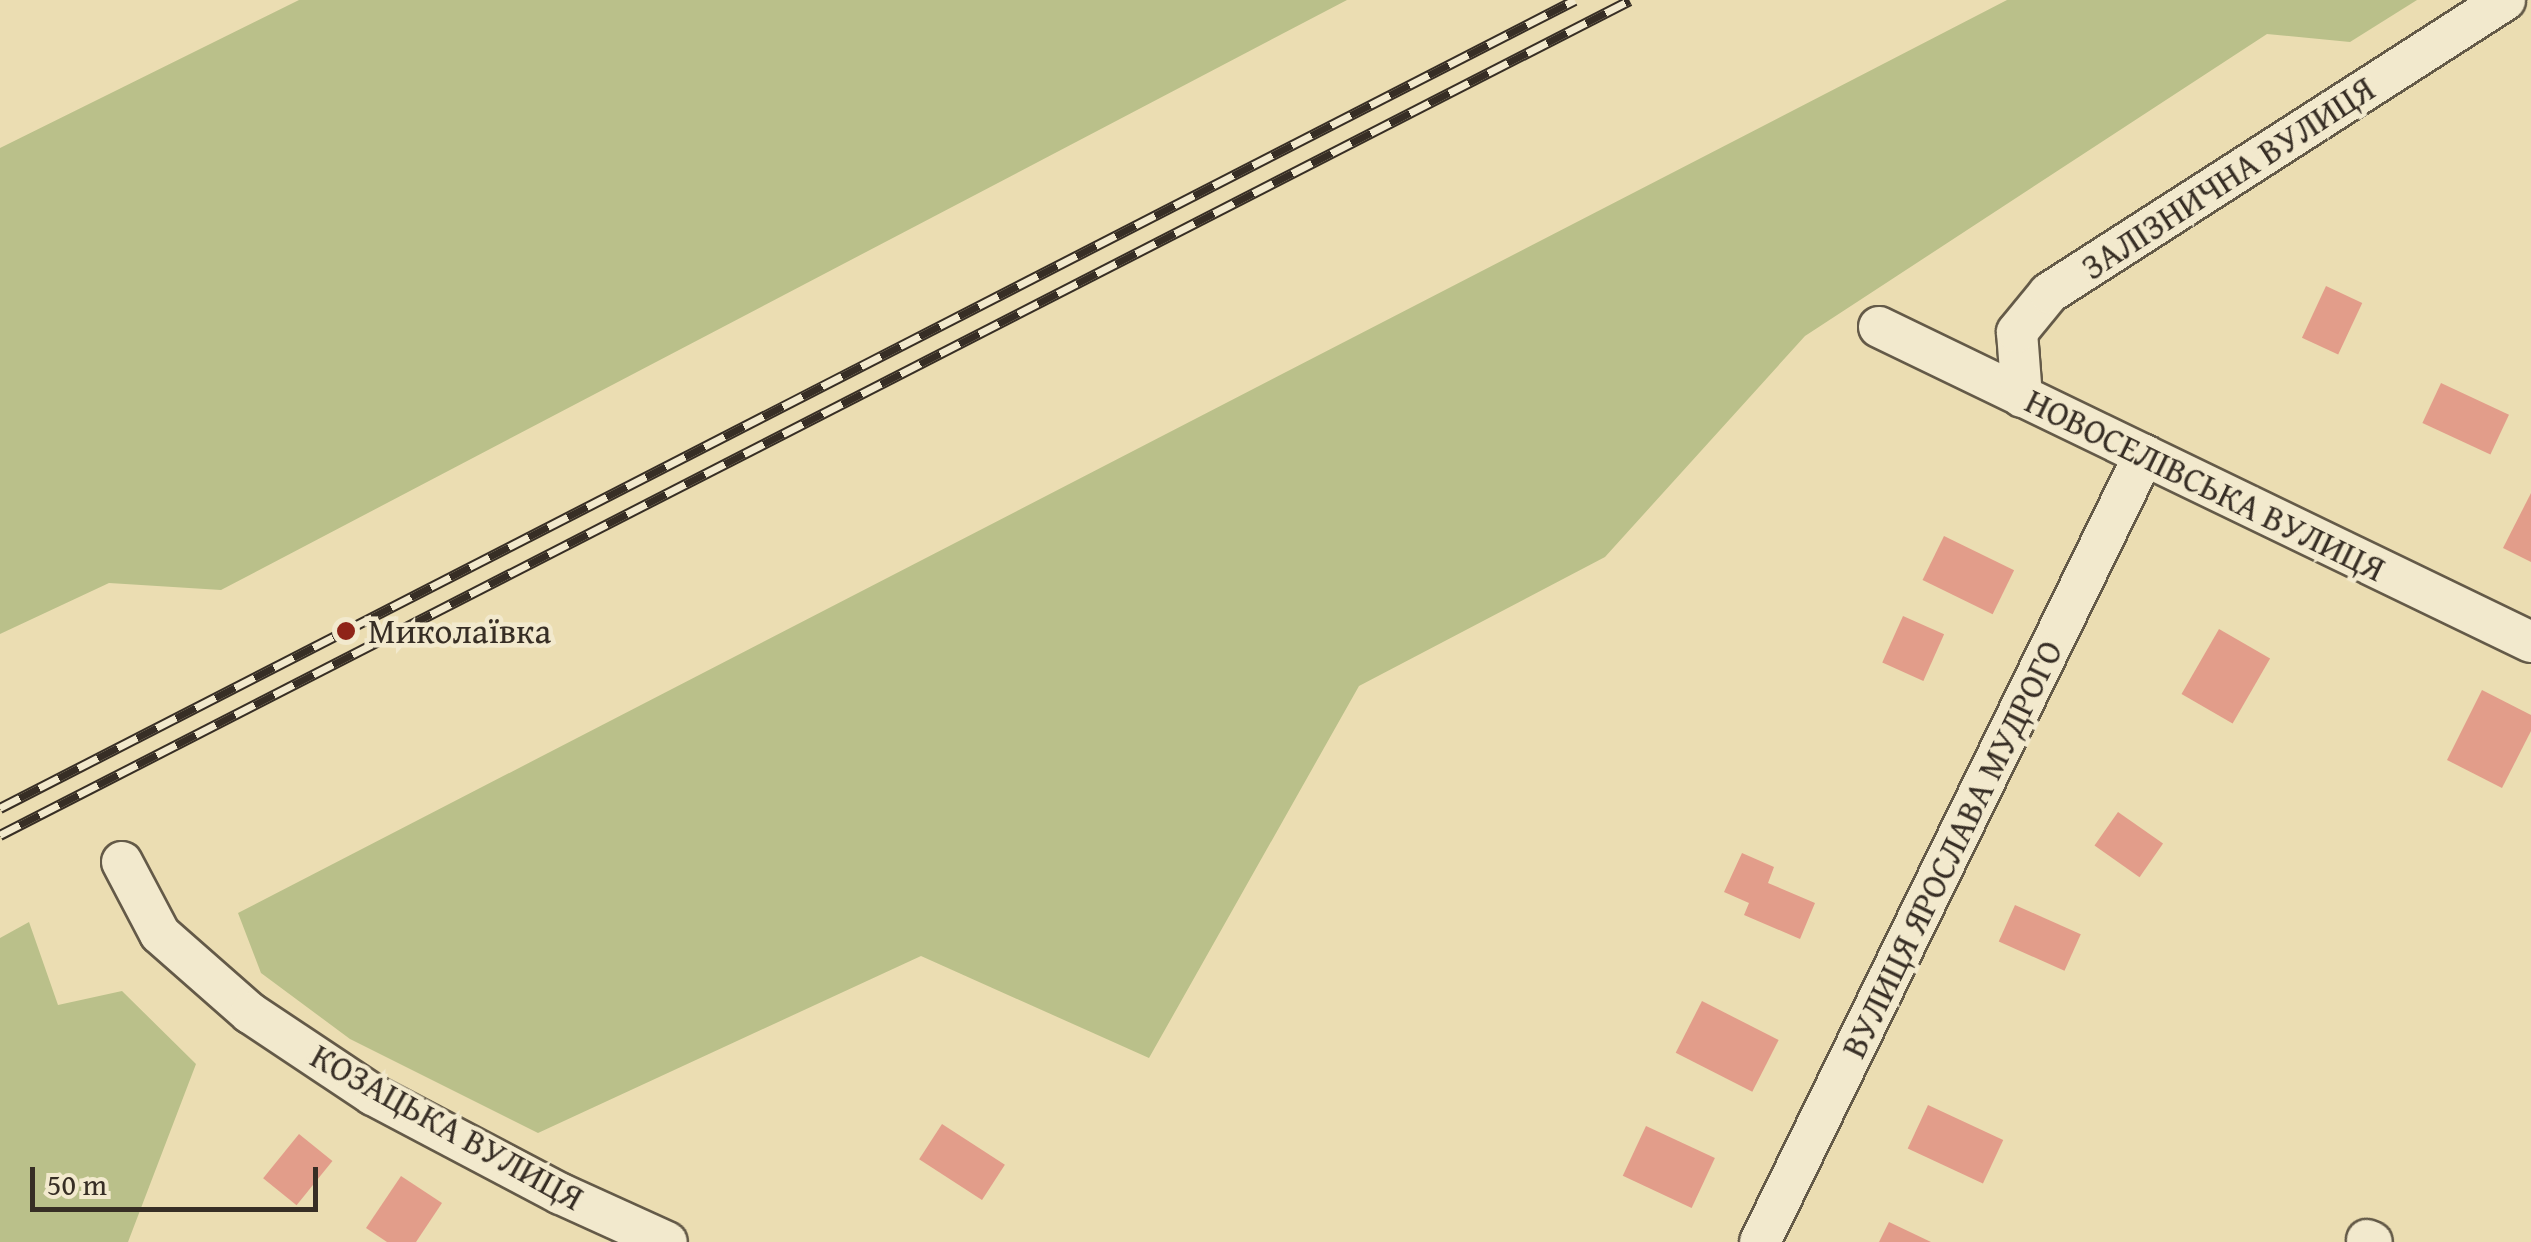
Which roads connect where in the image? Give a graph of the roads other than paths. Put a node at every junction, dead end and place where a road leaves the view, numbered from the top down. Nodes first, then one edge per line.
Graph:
1 (2505, 0) edge
2 (1879, 328) dead end
3 (2022, 397) junction
4 (2144, 456) junction
5 (2531, 642) edge
6 (122, 862) dead end
7 (668, 1242) edge
8 (1760, 1242) edge

1 - 3 street, ЗАЛІЗНИЧНА ВУЛИЦЯ
2 - 3 street, НОВОСЕЛІВСЬКА ВУЛИЦЯ
3 - 4 street, НОВОСЕЛІВСЬКА ВУЛИЦЯ
4 - 5 street, НОВОСЕЛІВСЬКА ВУЛИЦЯ
4 - 8 street, ВУЛИЦЯ ЯРОСЛАВА МУДРОГО
6 - 7 street, КОЗАЦЬКА ВУЛИЦЯ

